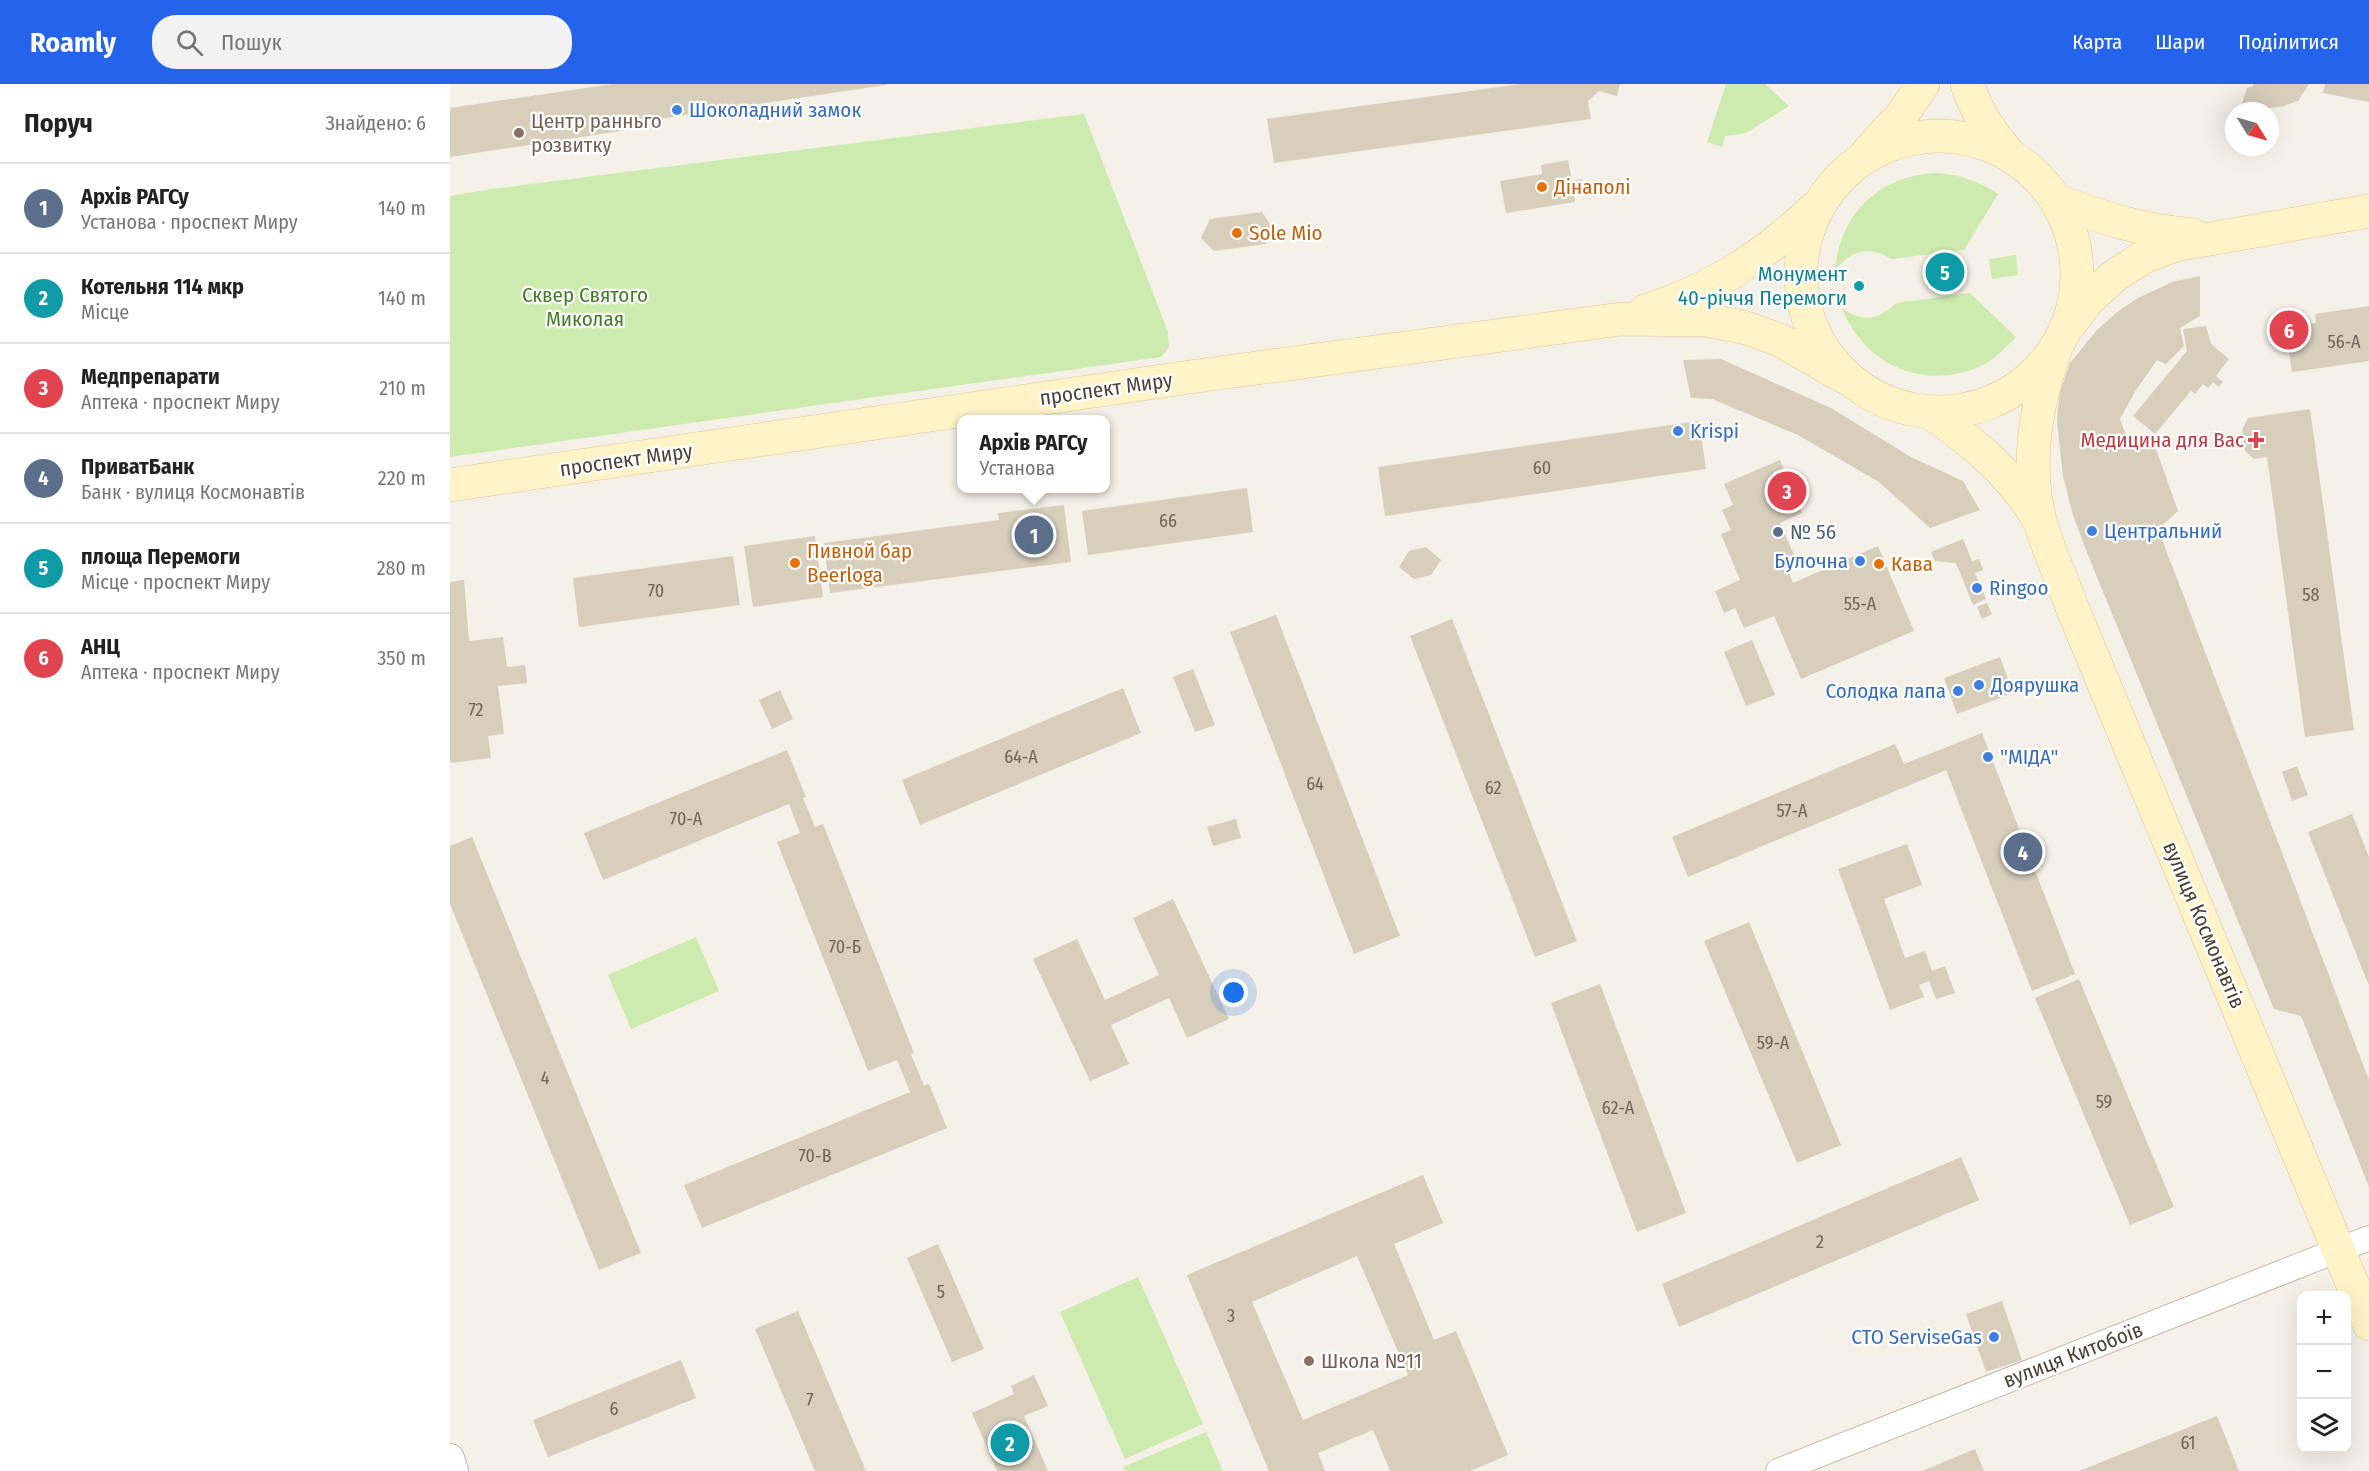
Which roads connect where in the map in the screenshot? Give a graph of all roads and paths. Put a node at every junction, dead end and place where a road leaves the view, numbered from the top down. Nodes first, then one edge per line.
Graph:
1 (1923, 84) edge
2 (1967, 84) edge
3 (2011, 155) junction
4 (1858, 162) junction
5 (1822, 200) junction
6 (2056, 200) junction
7 (2369, 211) edge
8 (2209, 237) junction
9 (1621, 319) junction
10 (2060, 340) junction
11 (1846, 378) junction
12 (1929, 412) junction
13 (450, 484) edge
14 (2041, 524) junction
15 (2354, 1244) edge
16 (2369, 1324) edge
17 (450, 1458) edge
18 (454, 1471) edge
19 (1778, 1471) edge

1 - 4 main road
2 - 3 main road
3 - 4 main road
3 - 6 main road
4 - 5 main road
5 - 9 main road, проспект Миру
5 - 11 main road
6 - 8 main road
6 - 10 main road
7 - 8 main road
8 - 10 main road
9 - 11 main road, проспект Миру
9 - 13 main road, проспект Миру
10 - 12 main road
10 - 14 main road, вулиця Космонавтів
11 - 12 main road
12 - 14 main road, вулиця Космонавтів
14 - 15 main road, вулиця Космонавтів
15 - 16 main road, вулиця Космонавтів
15 - 19 street, вулиця Китобоїв
17 - 18 street

